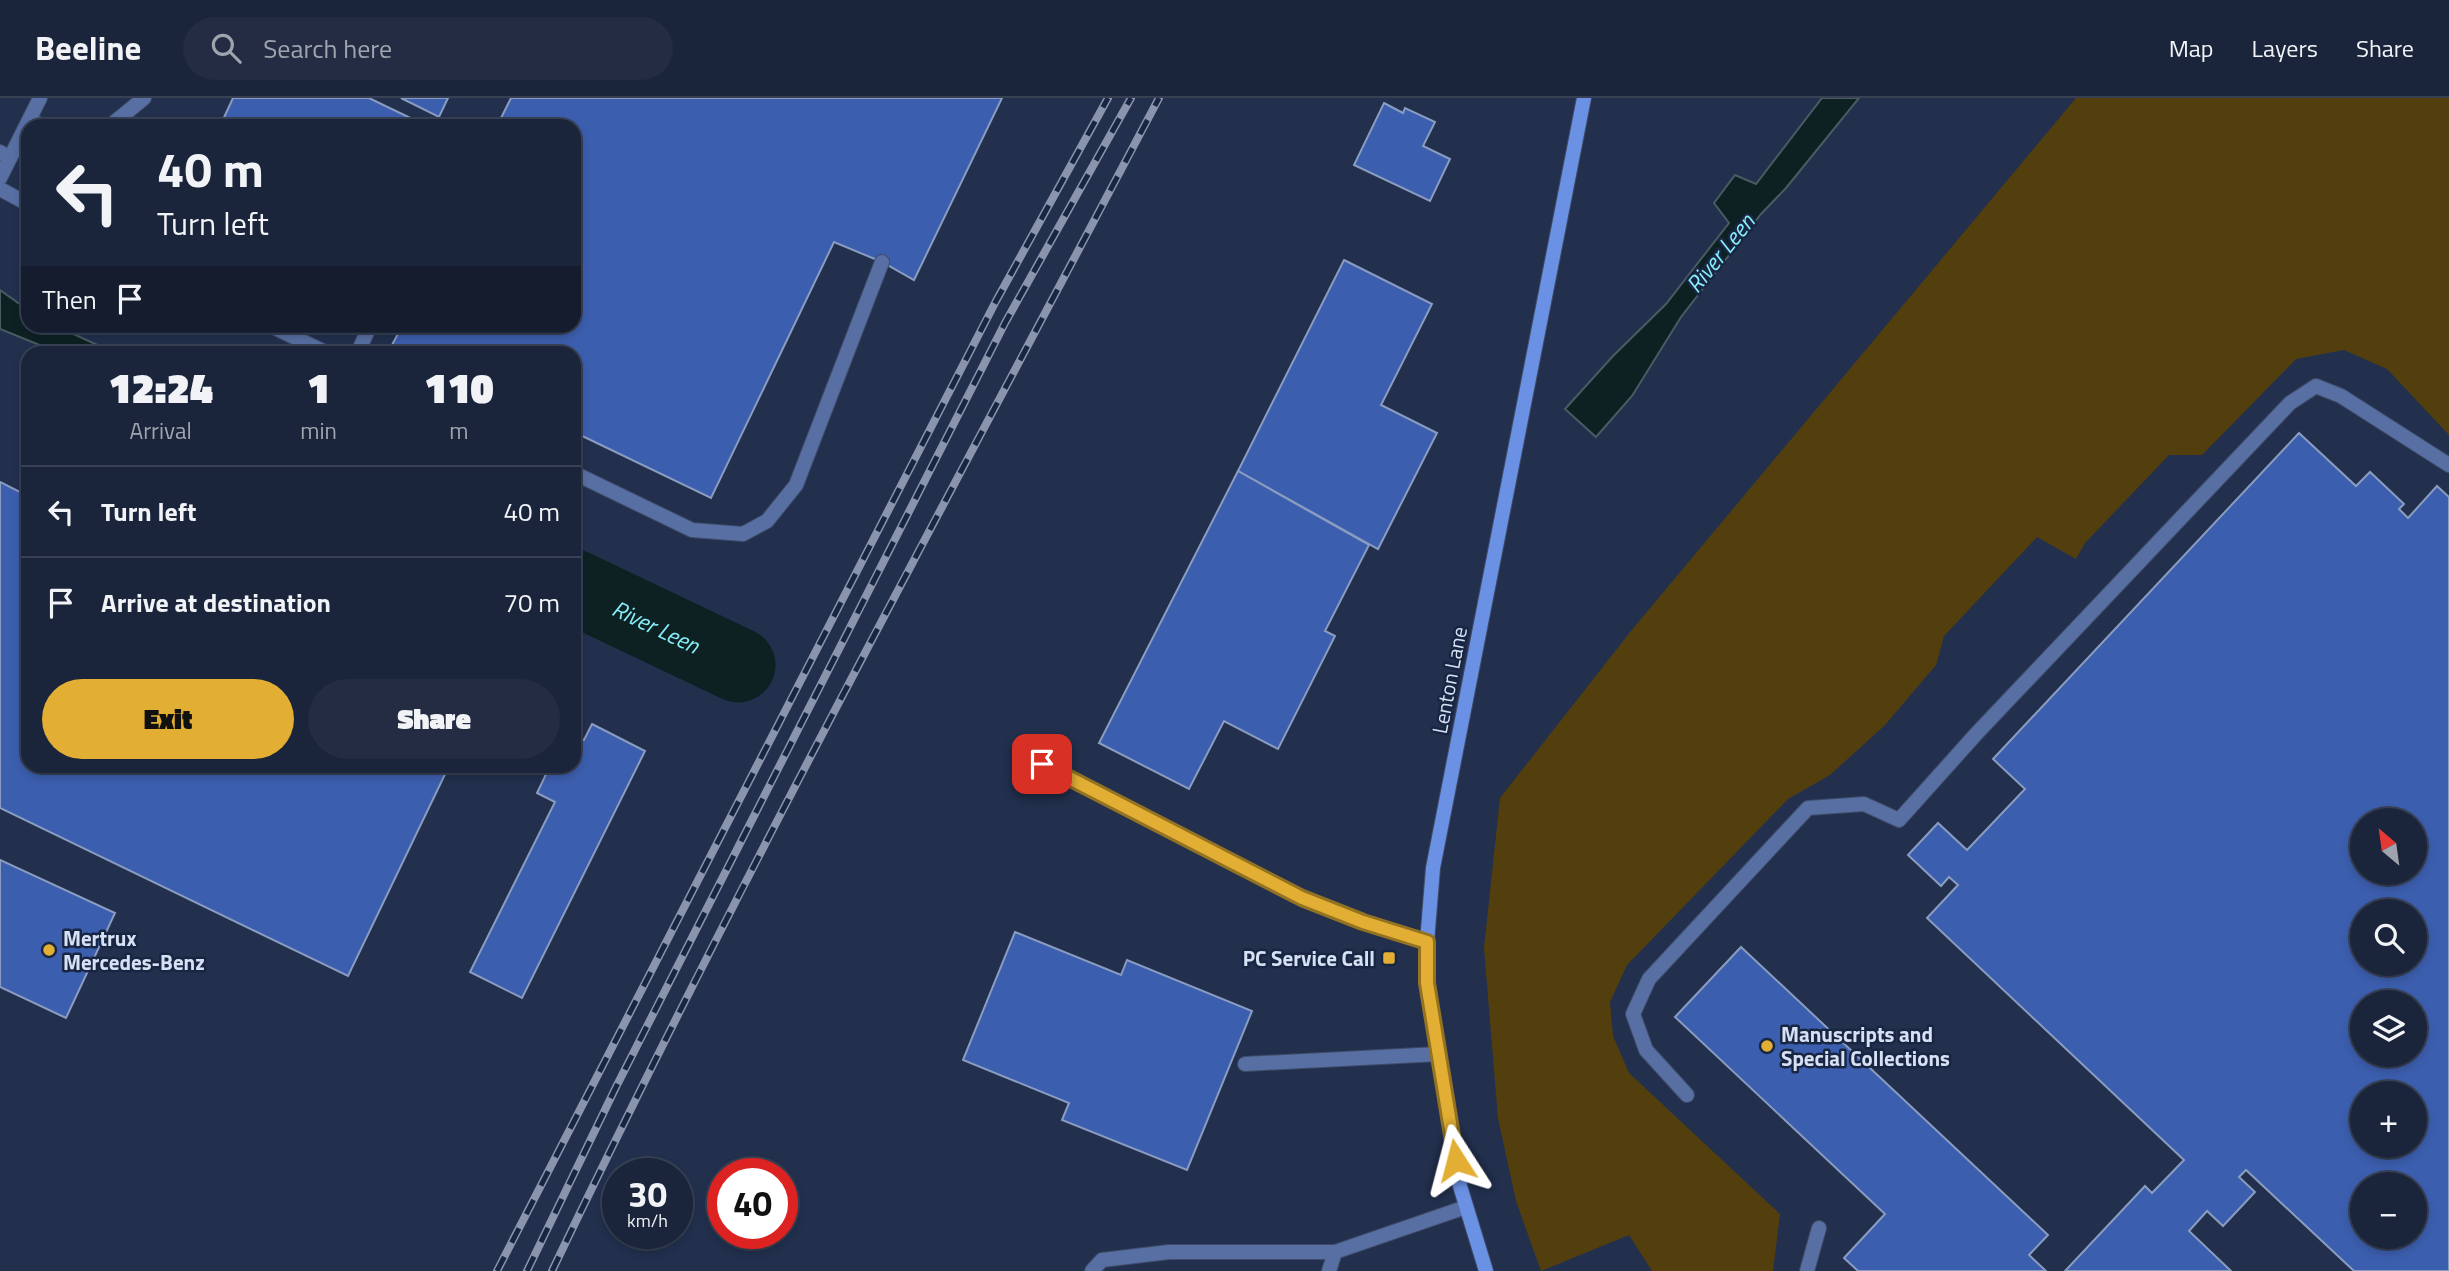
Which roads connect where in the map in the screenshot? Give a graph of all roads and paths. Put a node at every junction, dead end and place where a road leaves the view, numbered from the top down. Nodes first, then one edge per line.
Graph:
1 (40, 98) edge
2 (144, 98) edge
3 (1584, 98) edge
4 (30, 119) edge
5 (118, 119) edge
6 (21, 132) edge
7 (5, 155) edge
8 (0, 178) edge
9 (0, 190) edge
10 (21, 200) edge
11 (882, 262) dead end
12 (286, 333) edge
13 (312, 346) edge
14 (2449, 465) edge
15 (581, 475) edge
16 (1042, 764) dead end
17 (1427, 942) junction
18 (1439, 1055) junction
19 (1245, 1064) dead end
20 (1687, 1095) dead end
21 (1466, 1207) junction
22 (1819, 1228) dead end
23 (1335, 1252) junction
24 (1092, 1271) edge
25 (1329, 1271) edge
26 (1486, 1271) edge
27 (1807, 1271) edge

1 - 4 street
2 - 5 street
3 - 17 street, Lenton Lane
6 - 7 street
7 - 8 street
9 - 10 street
11 - 15 street
12 - 13 street
14 - 20 street
16 - 17 street
17 - 18 street, Lenton Lane
18 - 19 street
18 - 21 street, Lenton Lane
21 - 23 street
21 - 26 street, Lenton Lane
22 - 27 street
23 - 24 street
23 - 25 street

